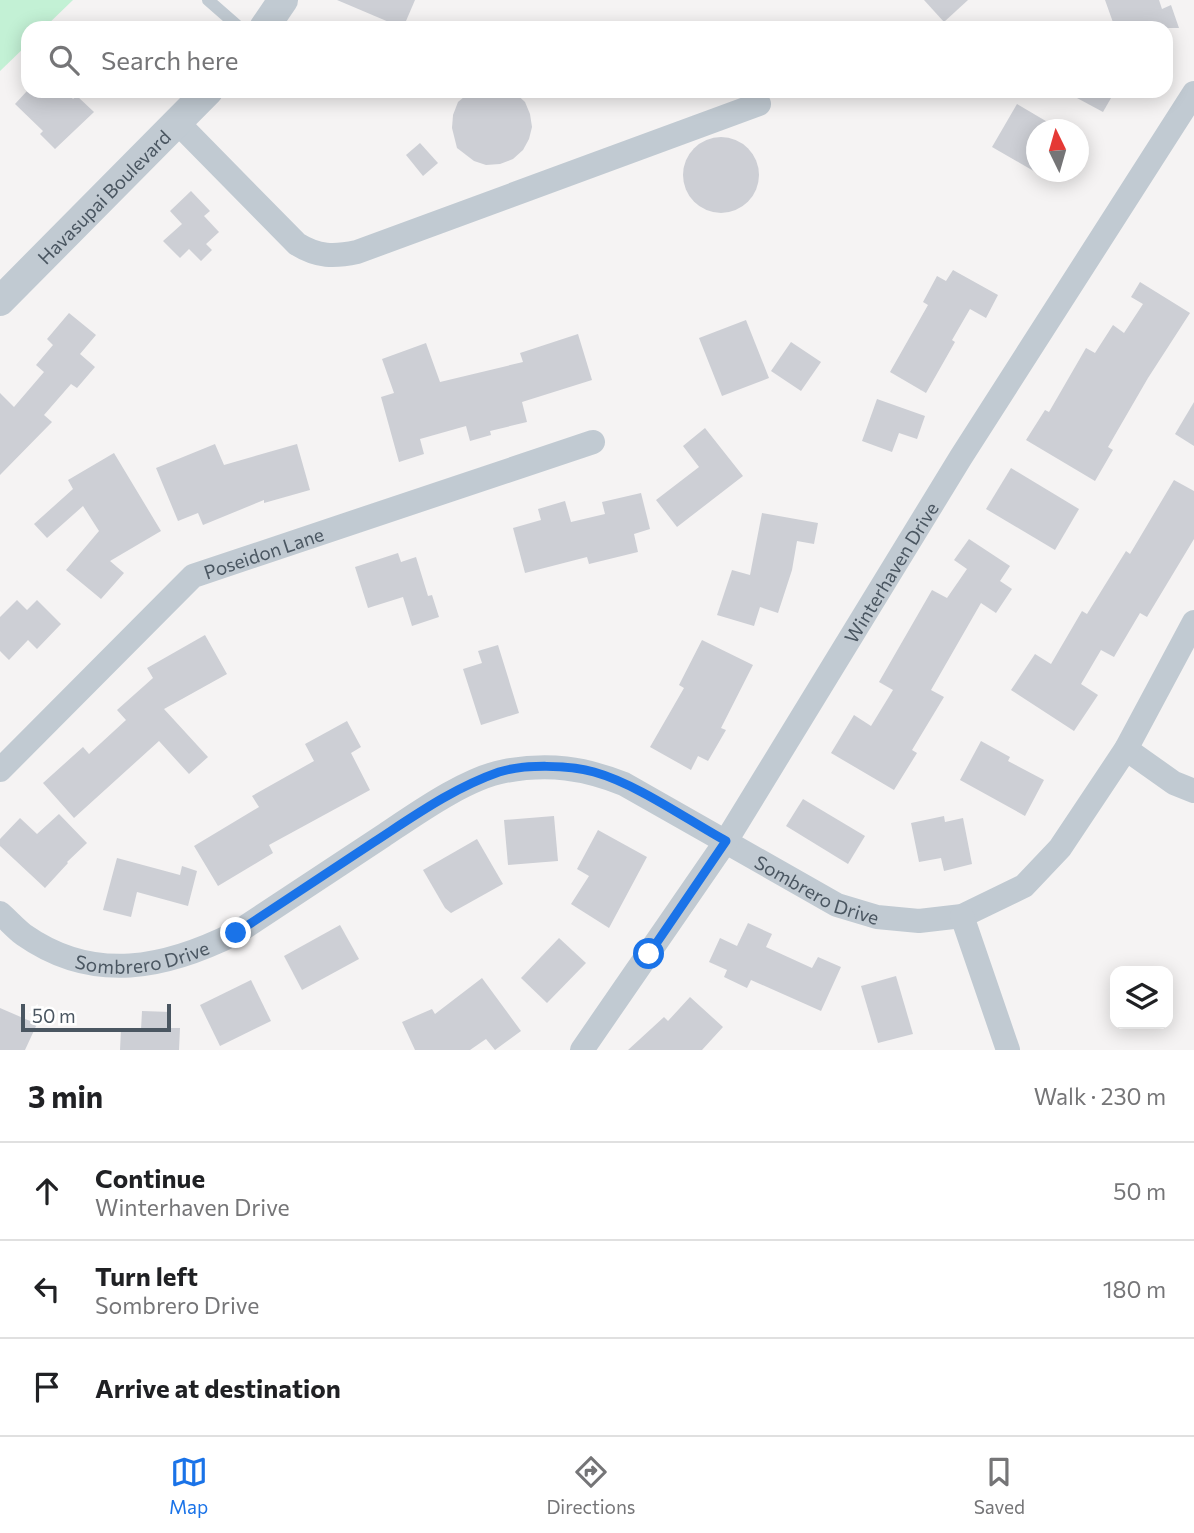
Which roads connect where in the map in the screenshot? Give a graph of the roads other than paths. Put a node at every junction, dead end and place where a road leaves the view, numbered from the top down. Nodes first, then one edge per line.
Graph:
1 (208, 0) edge
2 (283, 0) edge
3 (232, 21) edge
4 (269, 21) edge
5 (1194, 93) edge
6 (201, 98) edge
7 (759, 104) dead end
8 (177, 122) junction
9 (0, 301) edge
10 (593, 442) dead end
11 (1194, 622) edge
12 (1126, 749) junction
13 (0, 770) edge
14 (1194, 791) edge
15 (726, 841) junction
16 (0, 913) edge
17 (962, 916) junction
18 (582, 1050) edge
19 (1008, 1050) edge

1 - 3 lane
2 - 4 street
5 - 15 street, Winterhaven Drive
6 - 8 street, Havasupai Boulevard
7 - 8 street
8 - 9 street, Havasupai Boulevard
10 - 13 street, Poseidon Lane
11 - 12 street, Sombrero Drive
12 - 14 street
12 - 17 street, Sombrero Drive
15 - 16 street, Sombrero Drive
15 - 17 street, Sombrero Drive
15 - 18 street, Winterhaven Drive
17 - 19 street

